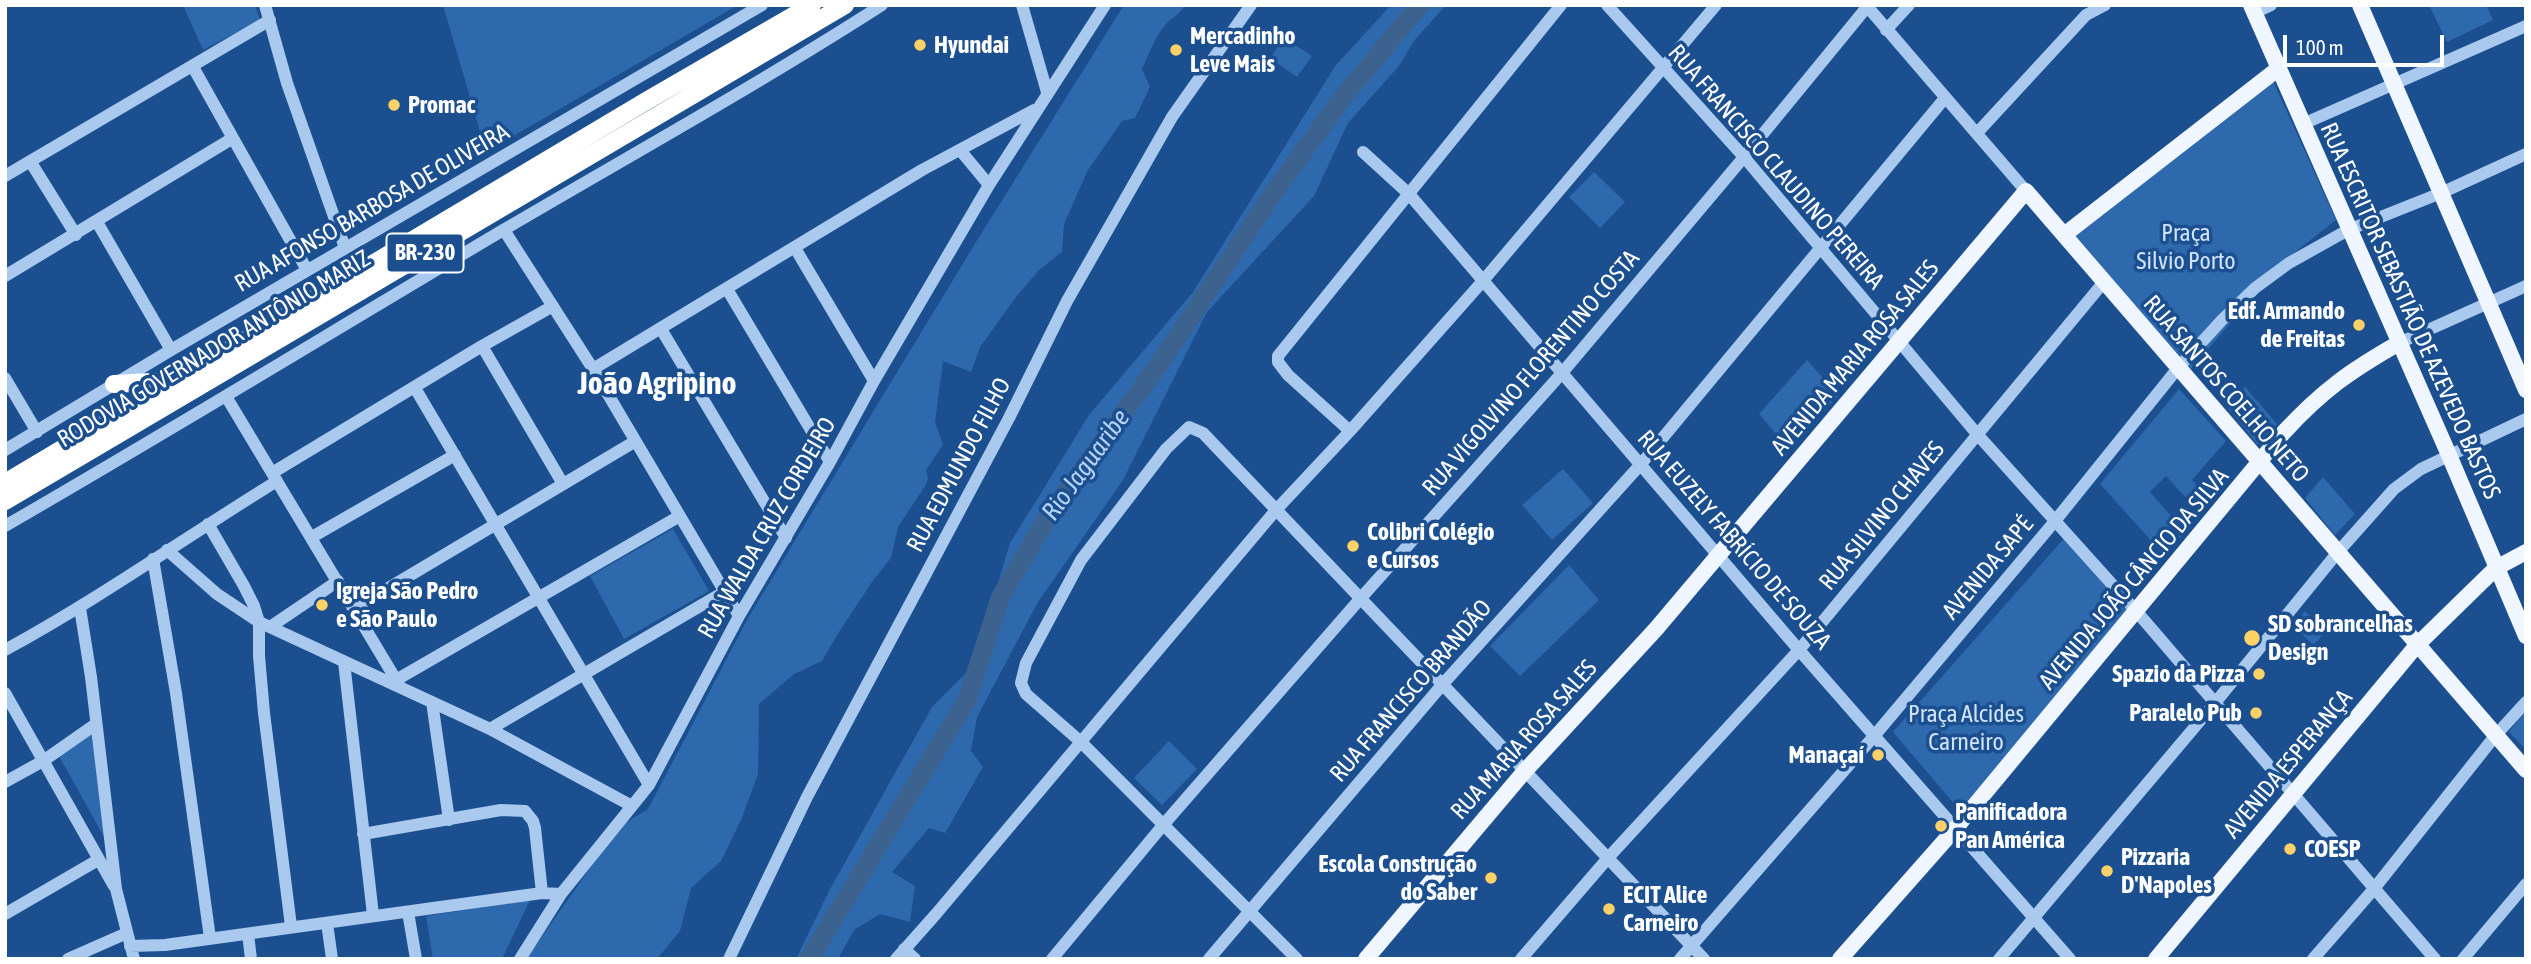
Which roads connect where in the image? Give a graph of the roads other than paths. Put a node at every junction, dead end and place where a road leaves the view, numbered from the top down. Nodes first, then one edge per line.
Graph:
1 (265, 5) edge
2 (762, 5) edge
3 (785, 5) edge
4 (812, 5) edge
5 (845, 5) edge
6 (882, 5) edge
7 (1022, 5) edge
8 (1105, 5) edge
9 (1251, 5) edge
10 (1561, 5) edge
11 (1606, 5) edge
12 (1716, 5) edge
13 (1909, 5) edge
14 (2105, 5) edge
15 (2271, 5) edge
16 (2360, 5) edge
17 (1866, 6) edge
18 (2252, 9) edge
19 (2083, 10) edge
20 (270, 20) junction
21 (2526, 26) edge
22 (773, 28) junction
23 (1886, 30) junction
24 (193, 67) junction
25 (1663, 68) junction
26 (2279, 68) junction
27 (2393, 82) junction
28 (1047, 92) junction
29 (1945, 98) junction
30 (1037, 108) junction
31 (2303, 124) junction
32 (1977, 133) junction
33 (233, 138) junction
34 (960, 150) junction
35 (1363, 152) dead end
36 (2526, 154) edge
37 (1744, 157) junction
38 (30, 161) junction
39 (5, 176) edge
40 (989, 185) junction
41 (2026, 191) junction
42 (2441, 193) junction
43 (1409, 194) junction
44 (97, 222) junction
45 (504, 230) junction
46 (2348, 230) junction
47 (76, 235) junction
48 (2064, 235) junction
49 (345, 248) junction
50 (795, 248) junction
51 (1821, 250) junction
52 (307, 270) junction
53 (5, 276) edge
54 (1482, 282) junction
55 (2103, 283) junction
56 (2526, 286) edge
57 (727, 289) junction
58 (2489, 304) junction
59 (553, 306) junction
60 (661, 329) junction
61 (1899, 342) junction
62 (2399, 343) junction
63 (482, 346) junction
64 (171, 349) junction
65 (2178, 368) junction
66 (593, 369) junction
67 (1562, 373) junction
68 (5, 378) edge
69 (177, 380) junction
70 (874, 381) junction
71 (114, 384) junction
72 (415, 388) junction
73 (2526, 390) edge
74 (227, 397) junction
75 (2526, 419) edge
76 (1350, 431) junction
77 (37, 432) junction
78 (1977, 433) junction
79 (634, 442) junction
80 (5, 450) edge
81 (455, 455) junction
82 (2449, 455) junction
83 (830, 462) junction
84 (2260, 463) junction
85 (1641, 464) junction
86 (275, 477) junction
87 (5, 483) edge
88 (563, 484) junction
89 (5, 501) edge
90 (1276, 510) junction
91 (678, 517) junction
92 (2055, 521) junction
93 (208, 524) junction
94 (495, 524) junction
95 (5, 526) edge
96 (312, 537) junction
97 (786, 538) junction
98 (167, 550) junction
99 (2338, 552) junction
100 (2526, 552) edge
101 (1718, 554) junction
102 (153, 559) junction
103 (2496, 568) junction
104 (338, 581) junction
105 (724, 592) junction
106 (538, 597) junction
107 (1360, 599) junction
108 (80, 608) junction
109 (355, 608) junction
110 (2137, 612) junction
111 (738, 617) junction
112 (265, 625) junction
113 (2526, 636) edge
114 (2417, 645) junction
115 (5, 650) edge
116 (1799, 650) junction
117 (344, 662) junction
118 (584, 675) junction
119 (398, 684) junction
120 (1442, 685) junction
121 (5, 693) edge
122 (432, 702) junction
123 (2526, 702) edge
124 (2215, 703) junction
125 (96, 724) junction
126 (490, 729) junction
127 (1875, 735) junction
128 (2495, 736) junction
129 (1081, 742) junction
130 (43, 761) junction
131 (2526, 770) edge
132 (1524, 772) junction
133 (5, 782) edge
134 (649, 785) junction
135 (2292, 793) junction
136 (632, 806) junction
137 (449, 820) junction
138 (1164, 824) junction
139 (1955, 829) junction
140 (363, 834) junction
141 (1608, 858) junction
142 (98, 860) junction
143 (2526, 884) edge
144 (116, 889) junction
145 (2373, 890) junction
146 (542, 893) junction
147 (561, 894) junction
148 (1250, 911) junction
149 (408, 912) junction
150 (5, 914) edge
151 (373, 915) junction
152 (2035, 918) junction
153 (327, 923) junction
154 (291, 926) junction
155 (248, 934) junction
156 (209, 938) junction
157 (165, 945) junction
158 (1691, 946) junction
159 (129, 951) edge
160 (900, 954) edge
161 (68, 959) edge
162 (166, 959) edge
163 (251, 959) edge
164 (332, 959) edge
165 (416, 959) edge
166 (520, 959) edge
167 (729, 959) edge
168 (915, 959) edge
169 (1052, 959) edge
170 (1209, 959) edge
171 (1297, 959) edge
172 (1366, 959) edge
173 (1521, 959) edge
174 (1681, 959) edge
175 (1704, 959) edge
176 (1840, 959) edge
177 (1999, 959) edge
178 (2070, 959) edge
179 (2156, 959) edge
180 (2313, 959) edge
181 (2435, 959) edge
182 (2463, 959) edge

1 - 20 street
2 - 49 street, RUA AFONSO BARBOSA DE OLIVEIRA
3 - 22 highway
4 - 22 highway, RODOVIA GOVERNADOR ANTÔNIO MARIZ / BR-230
5 - 89 highway, RODOVIA GOVERNADOR ANTÔNIO MARIZ / BR-230
6 - 45 street
7 - 28 street
8 - 28 street, RUA WALDA CRUZ CORDEIRO
9 - 167 street, RUA EDMUNDO FILHO
10 - 43 street
11 - 25 street, RUA FRANCISCO CLAUDINO PEREIRA
12 - 25 street
13 - 23 street
14 - 19 street
15 - 18 street
16 - 27 main road
17 - 23 street, RUA SANTOS COELHO NETO
17 - 37 street, RUA VIGOLVINO FLORENTINO COSTA
18 - 26 main road, RUA ESCRITOR SEBASTIÃO DE AZEVEDO BASTOS
19 - 32 street
20 - 24 street
20 - 49 street
21 - 27 street
22 - 69 highway, RODOVIA GOVERNADOR ANTÔNIO MARIZ / BR-230
23 - 29 street, RUA SANTOS COELHO NETO
24 - 33 street
24 - 38 street
25 - 37 street, RUA FRANCISCO CLAUDINO PEREIRA
25 - 54 street
26 - 31 main road, RUA ESCRITOR SEBASTIÃO DE AZEVEDO BASTOS
26 - 48 main road
27 - 31 street
27 - 42 main road
28 - 30 street, RUA WALDA CRUZ CORDEIRO
29 - 32 street, RUA SANTOS COELHO NETO
29 - 51 street, RUA FRANCISCO BRANDÃO
30 - 34 street
30 - 40 street, RUA WALDA CRUZ CORDEIRO
31 - 46 main road, RUA ESCRITOR SEBASTIÃO DE AZEVEDO BASTOS
32 - 41 street, RUA SANTOS COELHO NETO
33 - 44 street
33 - 52 street
34 - 40 street
34 - 50 street
35 - 43 street, RUA EUZELY FABRÍCIO DE SOUZA
36 - 42 street, AVENIDA SAPÉ
37 - 51 street, RUA FRANCISCO CLAUDINO PEREIRA
37 - 67 street, RUA VIGOLVINO FLORENTINO COSTA
38 - 39 street
38 - 47 street
40 - 70 street, RUA WALDA CRUZ CORDEIRO
41 - 48 main road, RUA SANTOS COELHO NETO
41 - 61 main road, AVENIDA MARIA ROSA SALES
42 - 46 street, AVENIDA SAPÉ
42 - 58 main road
43 - 54 street, RUA EUZELY FABRÍCIO DE SOUZA
43 - 76 street
44 - 47 street
44 - 64 street
45 - 59 street
45 - 74 street
46 - 62 main road, RUA ESCRITOR SEBASTIÃO DE AZEVEDO BASTOS
46 - 65 street, AVENIDA SAPÉ
47 - 53 street
48 - 55 main road, RUA SANTOS COELHO NETO
49 - 52 street, RUA AFONSO BARBOSA DE OLIVEIRA
50 - 57 street
50 - 70 street
51 - 61 street, RUA FRANCISCO CLAUDINO PEREIRA
51 - 85 street, RUA FRANCISCO BRANDÃO
52 - 64 street, RUA AFONSO BARBOSA DE OLIVEIRA
54 - 67 street, RUA EUZELY FABRÍCIO DE SOUZA
54 - 76 street
55 - 65 main road, RUA SANTOS COELHO NETO
55 - 78 street, RUA SILVINO CHAVES
56 - 58 street
57 - 60 street
57 - 83 street
58 - 62 street
58 - 73 main road
59 - 63 street
59 - 66 street
60 - 66 street
60 - 97 street
61 - 78 street, RUA FRANCISCO CLAUDINO PEREIRA
61 - 101 main road, AVENIDA MARIA ROSA SALES
62 - 82 main road, RUA ESCRITOR SEBASTIÃO DE AZEVEDO BASTOS
62 - 84 main road, AVENIDA JOÃO CÂNCIO DA SILVA
63 - 72 street
63 - 88 street
64 - 71 street, RUA AFONSO BARBOSA DE OLIVEIRA
65 - 84 main road, RUA SANTOS COELHO NETO
65 - 92 street, AVENIDA SAPÉ
66 - 79 street
67 - 85 street, RUA EUZELY FABRÍCIO DE SOUZA
67 - 107 street, RUA VIGOLVINO FLORENTINO COSTA
68 - 77 street
69 - 71 highway
69 - 87 highway, RODOVIA GOVERNADOR ANTÔNIO MARIZ / BR-230
70 - 83 street, RUA WALDA CRUZ CORDEIRO
71 - 77 street, RUA AFONSO BARBOSA DE OLIVEIRA
72 - 81 street
72 - 86 street
74 - 86 street
74 - 95 street
75 - 82 street
76 - 90 street
77 - 80 street, RUA AFONSO BARBOSA DE OLIVEIRA
78 - 92 street, RUA FRANCISCO CLAUDINO PEREIRA
78 - 116 street, RUA SILVINO CHAVES
79 - 88 street
79 - 91 street
81 - 94 street
81 - 96 street
82 - 99 street
82 - 103 main road, RUA ESCRITOR SEBASTIÃO DE AZEVEDO BASTOS
83 - 97 street, RUA WALDA CRUZ CORDEIRO
84 - 99 main road, RUA SANTOS COELHO NETO
84 - 110 main road, AVENIDA JOÃO CÂNCIO DA SILVA
85 - 101 street, RUA EUZELY FABRÍCIO DE SOUZA
85 - 120 street, RUA FRANCISCO BRANDÃO
86 - 93 street
86 - 96 street
88 - 94 street
90 - 107 street
90 - 129 street
90 - 129 street
91 - 105 street
91 - 106 street
92 - 110 street, RUA FRANCISCO CLAUDINO PEREIRA
92 - 127 street, AVENIDA SAPÉ
93 - 98 street
93 - 112 street
94 - 106 street
94 - 109 street
96 - 104 street
97 - 111 street, RUA WALDA CRUZ CORDEIRO
98 - 102 street
98 - 112 street
99 - 114 main road, RUA SANTOS COELHO NETO
99 - 124 street
100 - 103 main road, AVENIDA ESPERANÇA
101 - 116 street, RUA EUZELY FABRÍCIO DE SOUZA
101 - 132 main road, RUA MARIA ROSA SALES
102 - 108 street
102 - 156 street
103 - 113 main road, RUA ESCRITOR SEBASTIÃO DE AZEVEDO BASTOS
103 - 114 main road, AVENIDA ESPERANÇA
104 - 109 street
104 - 112 street
105 - 111 street
105 - 118 street
106 - 118 street
106 - 119 street
107 - 120 street
107 - 138 street, RUA VIGOLVINO FLORENTINO COSTA
108 - 115 street
108 - 125 street
109 - 119 street
110 - 124 street, RUA FRANCISCO CLAUDINO PEREIRA
110 - 139 main road, AVENIDA JOÃO CÂNCIO DA SILVA
111 - 134 street, RUA WALDA CRUZ CORDEIRO
112 - 117 street
112 - 154 street
114 - 128 main road, RUA SANTOS COELHO NETO
114 - 135 main road, AVENIDA ESPERANÇA
116 - 127 street, RUA EUZELY FABRÍCIO DE SOUZA
116 - 141 street, RUA SILVINO CHAVES
117 - 119 street
117 - 140 street
118 - 126 street
118 - 134 street
119 - 122 street
120 - 132 street
120 - 148 street, RUA FRANCISCO BRANDÃO
121 - 130 street
122 - 126 street
122 - 137 street
123 - 128 street
124 - 135 street, RUA FRANCISCO CLAUDINO PEREIRA
124 - 152 street
125 - 130 street
125 - 144 street
126 - 136 street
127 - 139 street, RUA EUZELY FABRÍCIO DE SOUZA
127 - 158 street, AVENIDA SAPÉ
128 - 131 main road, RUA SANTOS COELHO NETO
128 - 145 street
129 - 138 street
129 - 160 street
130 - 133 street
130 - 142 street
132 - 141 street
132 - 172 main road, RUA MARIA ROSA SALES
134 - 136 street, RUA WALDA CRUZ CORDEIRO
135 - 145 street, RUA FRANCISCO CLAUDINO PEREIRA
135 - 179 main road, AVENIDA ESPERANÇA
136 - 147 street, RUA WALDA CRUZ CORDEIRO
137 - 140 street
137 - 146 street
138 - 148 street
138 - 169 street, RUA VIGOLVINO FLORENTINO COSTA
139 - 152 street, RUA EUZELY FABRÍCIO DE SOUZA
139 - 176 main road, AVENIDA JOÃO CÂNCIO DA SILVA
140 - 151 street
141 - 158 street
141 - 173 street, RUA SILVINO CHAVES
142 - 144 street
142 - 150 street
143 - 182 street
144 - 159 street
145 - 180 street
145 - 181 street, RUA FRANCISCO CLAUDINO PEREIRA
146 - 147 street
146 - 149 street
147 - 166 street, RUA WALDA CRUZ CORDEIRO
148 - 170 street, RUA FRANCISCO BRANDÃO
148 - 171 street
149 - 151 street
149 - 165 street
151 - 153 street
152 - 177 street
152 - 178 street, RUA EUZELY FABRÍCIO DE SOUZA
153 - 154 street
153 - 164 street
154 - 155 street
155 - 156 street
155 - 163 street
156 - 157 street
157 - 159 street
157 - 162 street
158 - 174 street, AVENIDA SAPÉ
158 - 175 street
159 - 161 street
160 - 168 street

